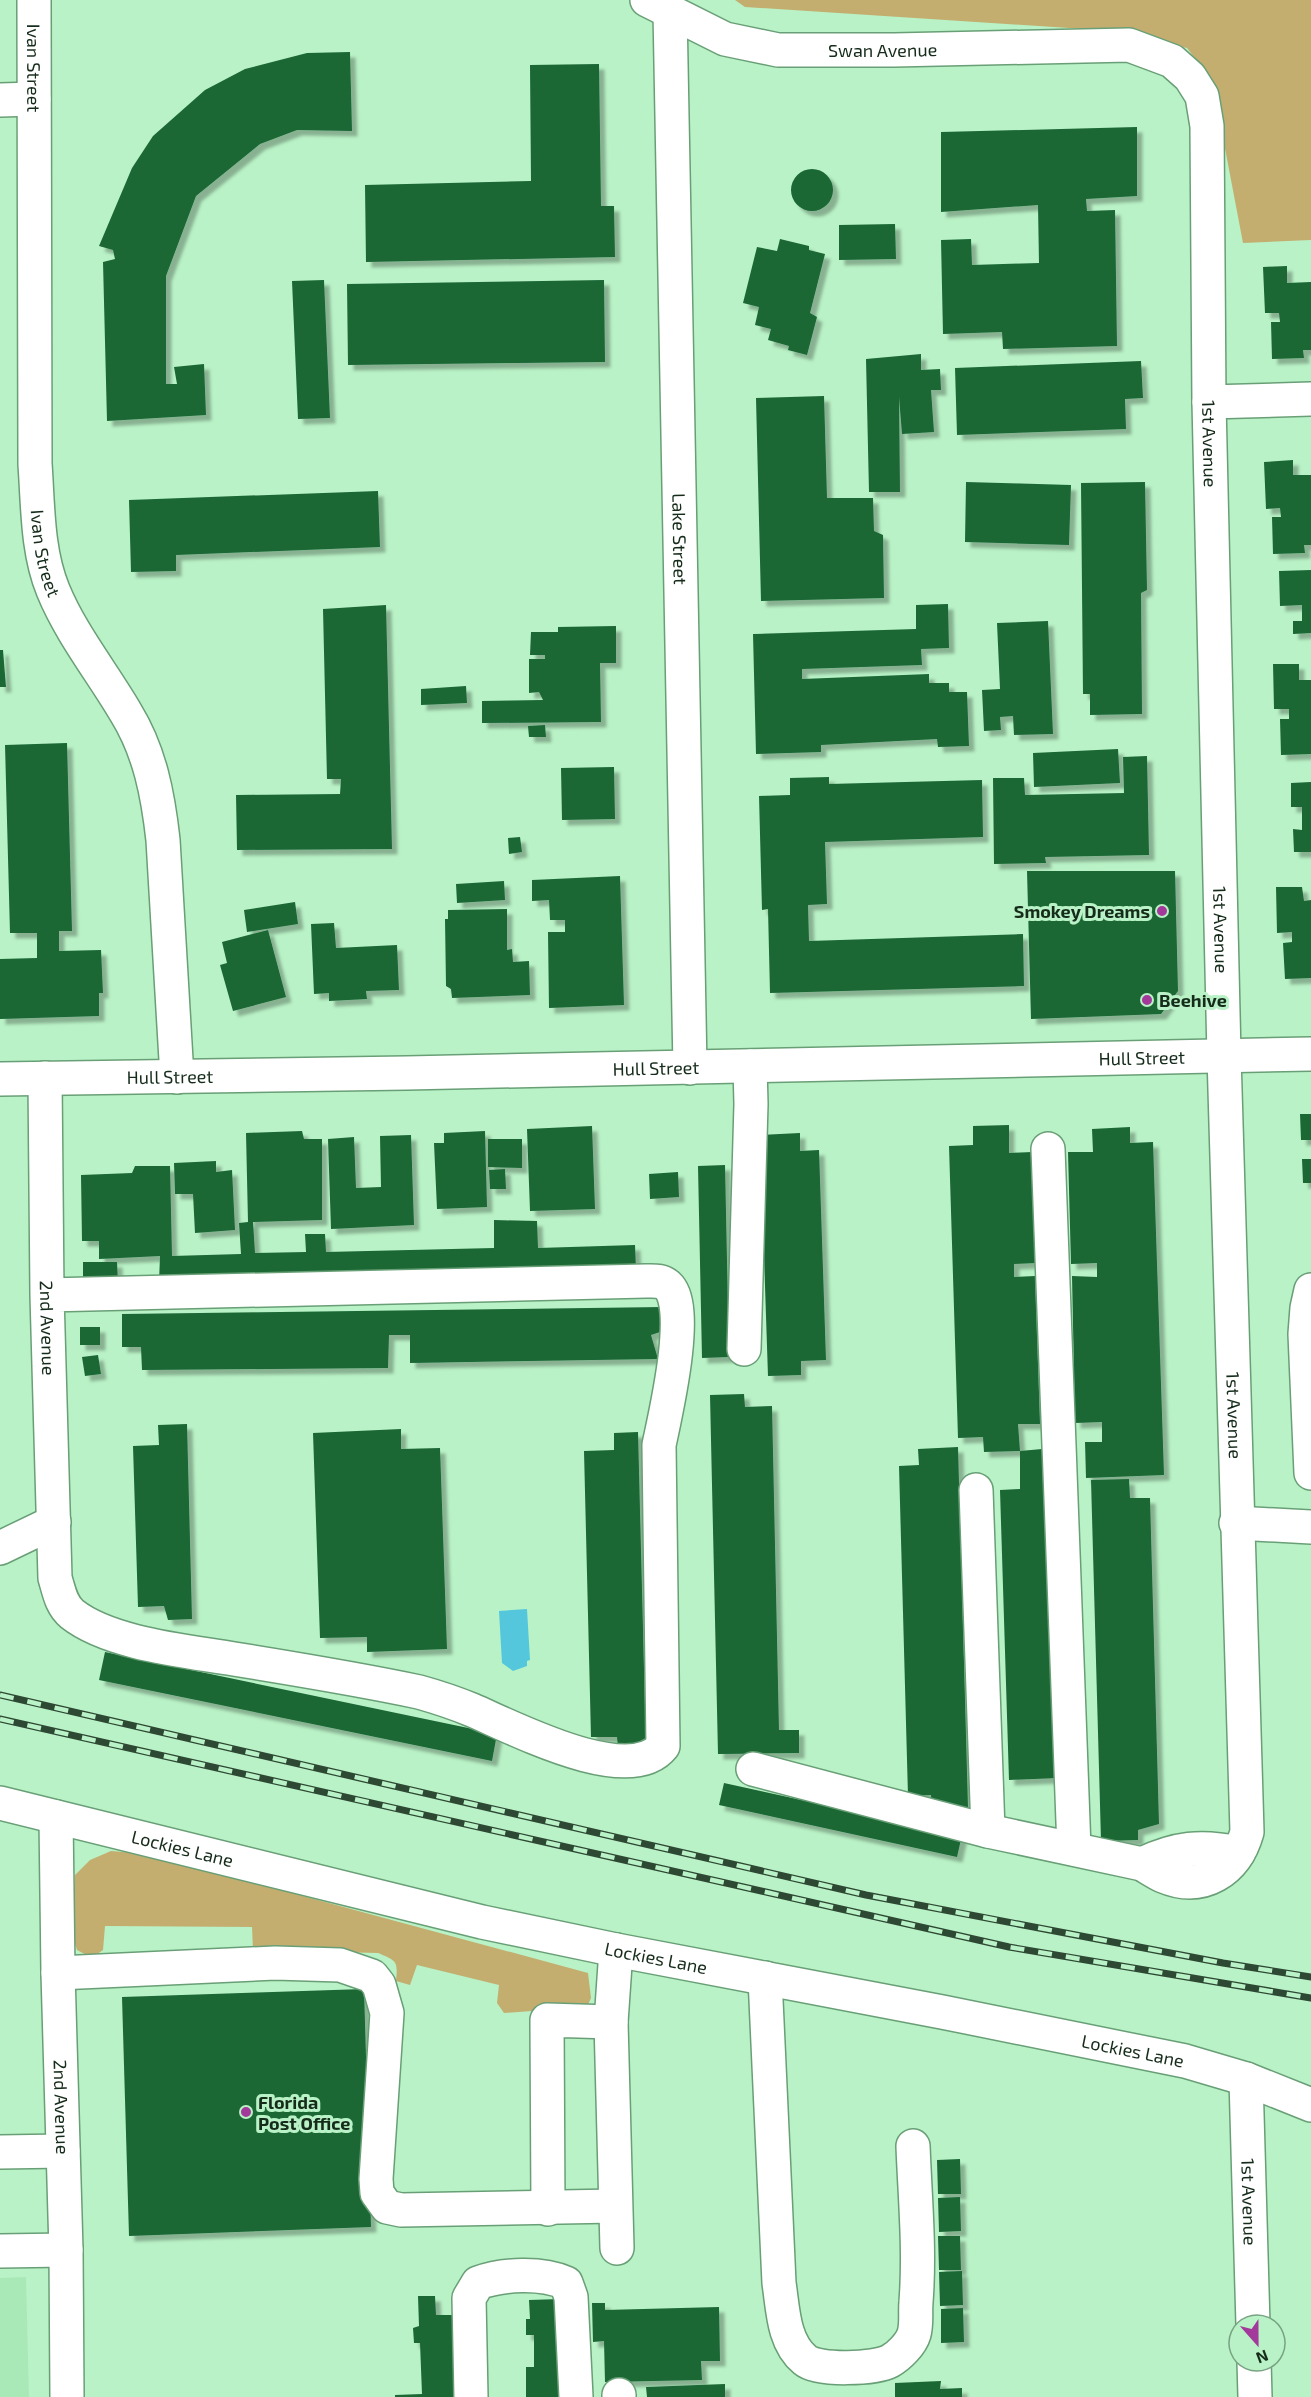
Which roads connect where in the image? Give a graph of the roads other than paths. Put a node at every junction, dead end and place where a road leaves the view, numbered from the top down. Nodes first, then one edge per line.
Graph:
1 (34, 0) edge
2 (658, 5) edge
3 (1129, 45) joint
4 (34, 99) junction
5 (0, 100) edge
6 (1311, 399) edge
7 (1209, 402) junction
8 (1311, 1054) edge
9 (1224, 1056) junction
10 (750, 1066) junction
11 (690, 1068) junction
12 (177, 1077) junction
13 (45, 1078) junction
14 (0, 1079) edge
15 (1048, 1149) dead end
16 (1311, 1290) edge
17 (47, 1295) junction
18 (744, 1349) dead end
19 (1311, 1473) edge
20 (976, 1491) dead end
21 (54, 1522) junction
22 (1236, 1523) junction
23 (1311, 1527) edge
24 (0, 1548) edge
25 (753, 1769) dead end
26 (0, 1803) edge
27 (56, 1817) junction
28 (988, 1831) junction
29 (1074, 1849) junction
30 (616, 1950) junction
31 (58, 1973) junction
32 (765, 1978) junction
33 (611, 2022) junction
34 (1246, 2079) junction
35 (1311, 2105) edge
36 (913, 2146) dead end
37 (63, 2151) junction
38 (0, 2152) edge
39 (615, 2206) junction
40 (548, 2209) junction
41 (617, 2248) dead end
42 (66, 2250) junction
43 (0, 2252) edge
44 (1253, 2313) edge
45 (1255, 2373) edge
46 (67, 2397) edge
47 (471, 2397) edge
48 (576, 2397) edge
49 (1256, 2397) edge

1 - 4 street, Ivan Street
2 - 3 street, Swan Avenue
2 - 11 street, Lake Street
3 - 7 street, 1st Avenue
4 - 5 street
4 - 12 street, Ivan Street
6 - 7 street
7 - 9 street, 1st Avenue
8 - 9 street, Hull Street
9 - 10 street, Hull Street
9 - 22 street, 1st Avenue
10 - 11 street, Hull Street
10 - 18 street
11 - 12 street, Hull Street
12 - 13 street, Hull Street
13 - 14 street, Hull Street
13 - 17 street, 2nd Avenue
15 - 29 street
16 - 19 street
17 - 21 street, 2nd Avenue
17 - 21 street, 2nd Avenue
20 - 28 street
21 - 24 street
22 - 23 street
22 - 29 street, 1st Avenue
25 - 28 street
26 - 27 street, Lockies Lane
27 - 30 street, Lockies Lane
27 - 31 street, 2nd Avenue
28 - 29 street
30 - 32 street, Lockies Lane
30 - 33 street
31 - 37 street, 2nd Avenue
31 - 40 street
32 - 34 street, Lockies Lane
32 - 36 street
33 - 39 street
33 - 40 street
34 - 35 street, Lockies Lane
34 - 44 street, 1st Avenue
37 - 38 street
37 - 42 street, 2nd Avenue
39 - 40 street
39 - 41 street
42 - 43 street
42 - 46 street, 2nd Avenue
45 - 49 street
47 - 48 street

